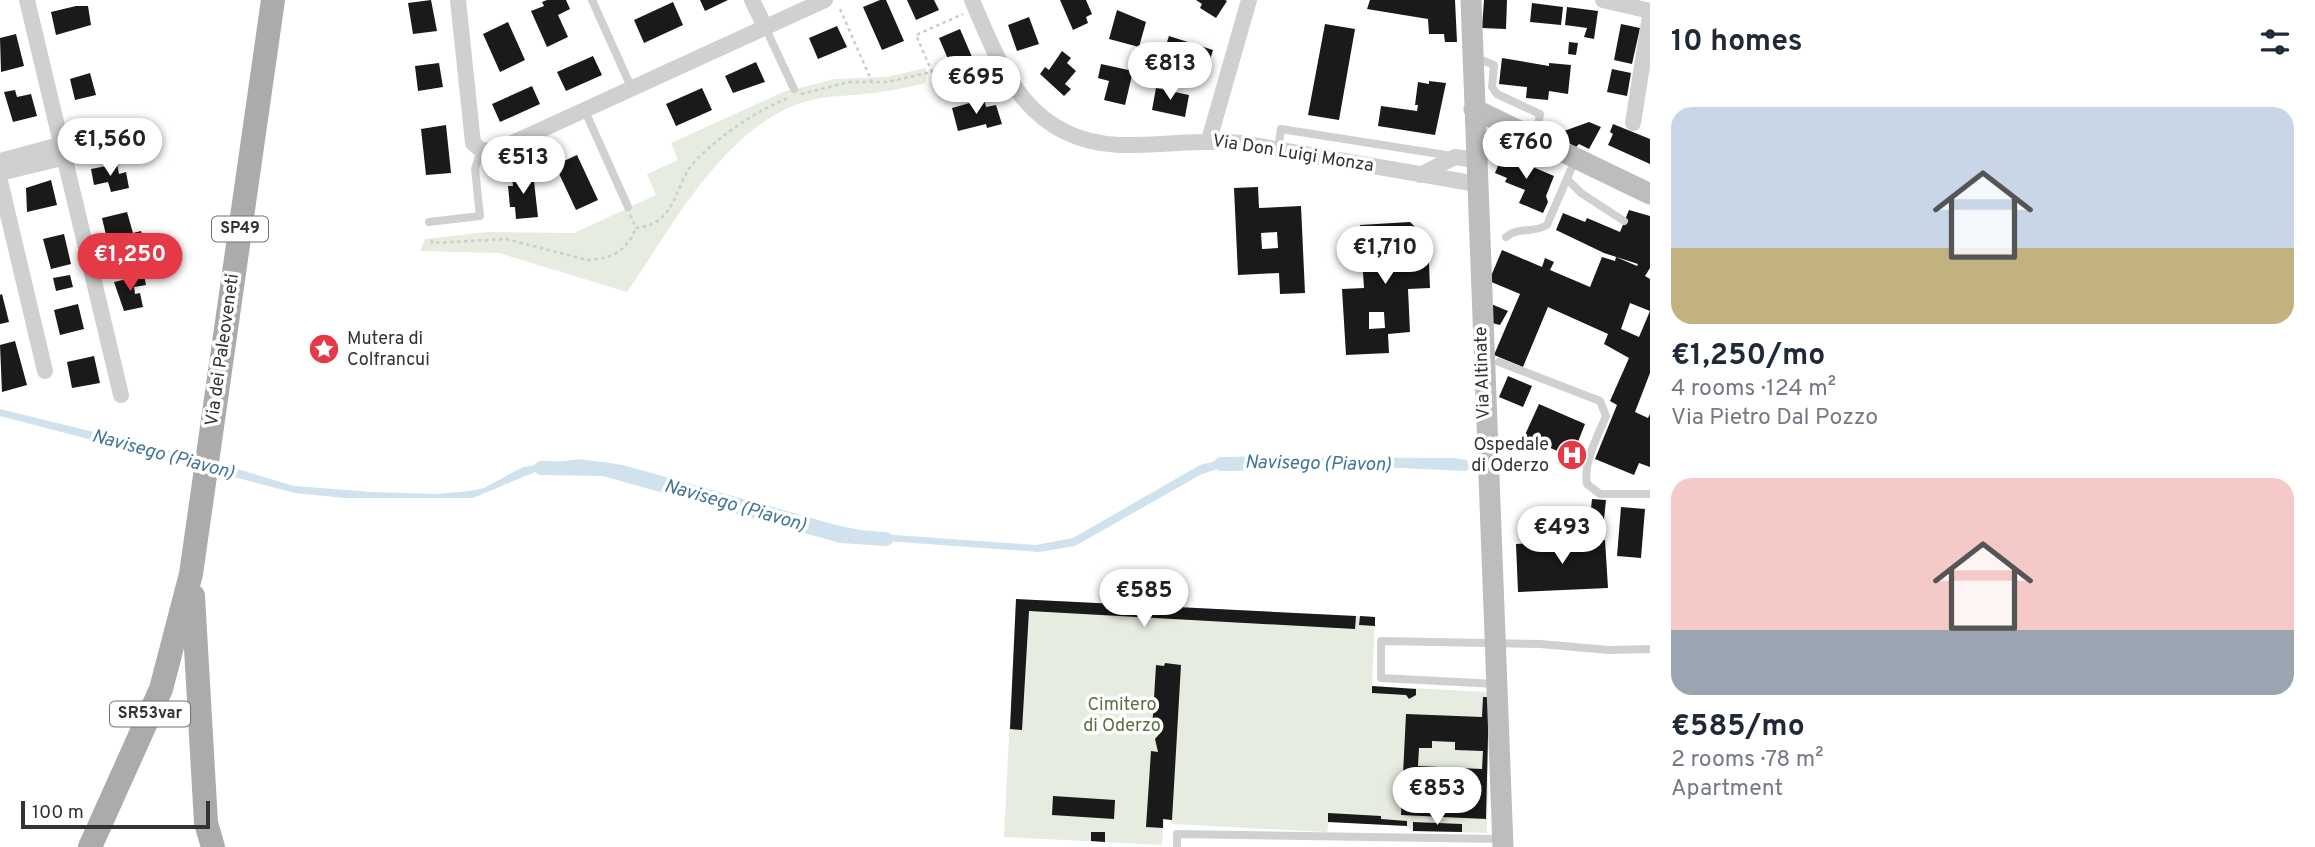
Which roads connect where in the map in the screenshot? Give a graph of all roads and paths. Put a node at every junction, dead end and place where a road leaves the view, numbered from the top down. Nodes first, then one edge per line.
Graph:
1 (27, 0) edge
2 (272, 0) edge
3 (457, 0) edge
4 (592, 0) edge
5 (751, 0) edge
6 (825, 0) edge
7 (1249, 0) edge
8 (1471, 0) edge
9 (1602, 0) edge
10 (974, 4) edge
11 (840, 9) dead end
12 (1650, 14) edge
13 (765, 27) junction
14 (1472, 57) junction
15 (872, 82) junction
16 (632, 89) junction
17 (794, 89) dead end
18 (1474, 109) junction
19 (585, 111) junction
20 (1633, 123) dead end
21 (1209, 140) junction
22 (1536, 140) junction
23 (1278, 149) junction
24 (64, 150) junction
25 (481, 150) junction
26 (1465, 158) junction
27 (0, 161) edge
28 (1571, 169) junction
29 (0, 173) edge
30 (1420, 175) junction
31 (0, 181) edge
32 (1477, 184) junction
33 (1650, 194) edge
34 (628, 207) joint
35 (1624, 221) dead end
36 (429, 222) dead end
37 (636, 228) junction
38 (1506, 237) dead end
39 (432, 240) dead end
40 (1499, 362) dead end
41 (45, 371) dead end
42 (121, 395) dead end
43 (1650, 494) edge
44 (191, 574) junction
45 (1496, 644) junction
46 (1650, 649) edge
47 (1497, 684) junction
48 (1502, 843) edge
49 (90, 847) edge
50 (214, 847) edge
51 (1177, 847) edge

1 - 24 street
2 - 44 main road, Via dei Paleoveneti / SP49
3 - 25 street
4 - 16 lane
5 - 13 street
6 - 13 street
7 - 21 street
8 - 14 street, Via Altinate
9 - 12 street
10 - 15 path
10 - 21 street, Via Don Luigi Monza
11 - 15 path
12 - 20 street
13 - 16 street
13 - 17 lane
14 - 18 street, Via Altinate
14 - 22 lane
15 - 37 path
16 - 19 street
18 - 22 street
18 - 26 street, Via Altinate
19 - 25 street
19 - 34 lane
21 - 23 street, Via Don Luigi Monza
22 - 28 street
23 - 26 lane
23 - 30 street, Via Don Luigi Monza
24 - 27 street
24 - 29 street
24 - 42 street
25 - 36 lane
26 - 30 street
26 - 32 street, Via Altinate
28 - 33 street
28 - 35 lane
28 - 38 lane
30 - 32 street, Via Don Luigi Monza
31 - 41 street
32 - 45 street, Via Altinate
34 - 37 path
37 - 39 path
40 - 43 lane
44 - 49 main road, Via dei Paleoveneti / SR53var
44 - 50 main road, Via dei Paleoveneti / SR53var
45 - 46 lane
45 - 47 street, Via Altinate
45 - 47 lane
47 - 48 street, Via Altinate
48 - 51 lane

